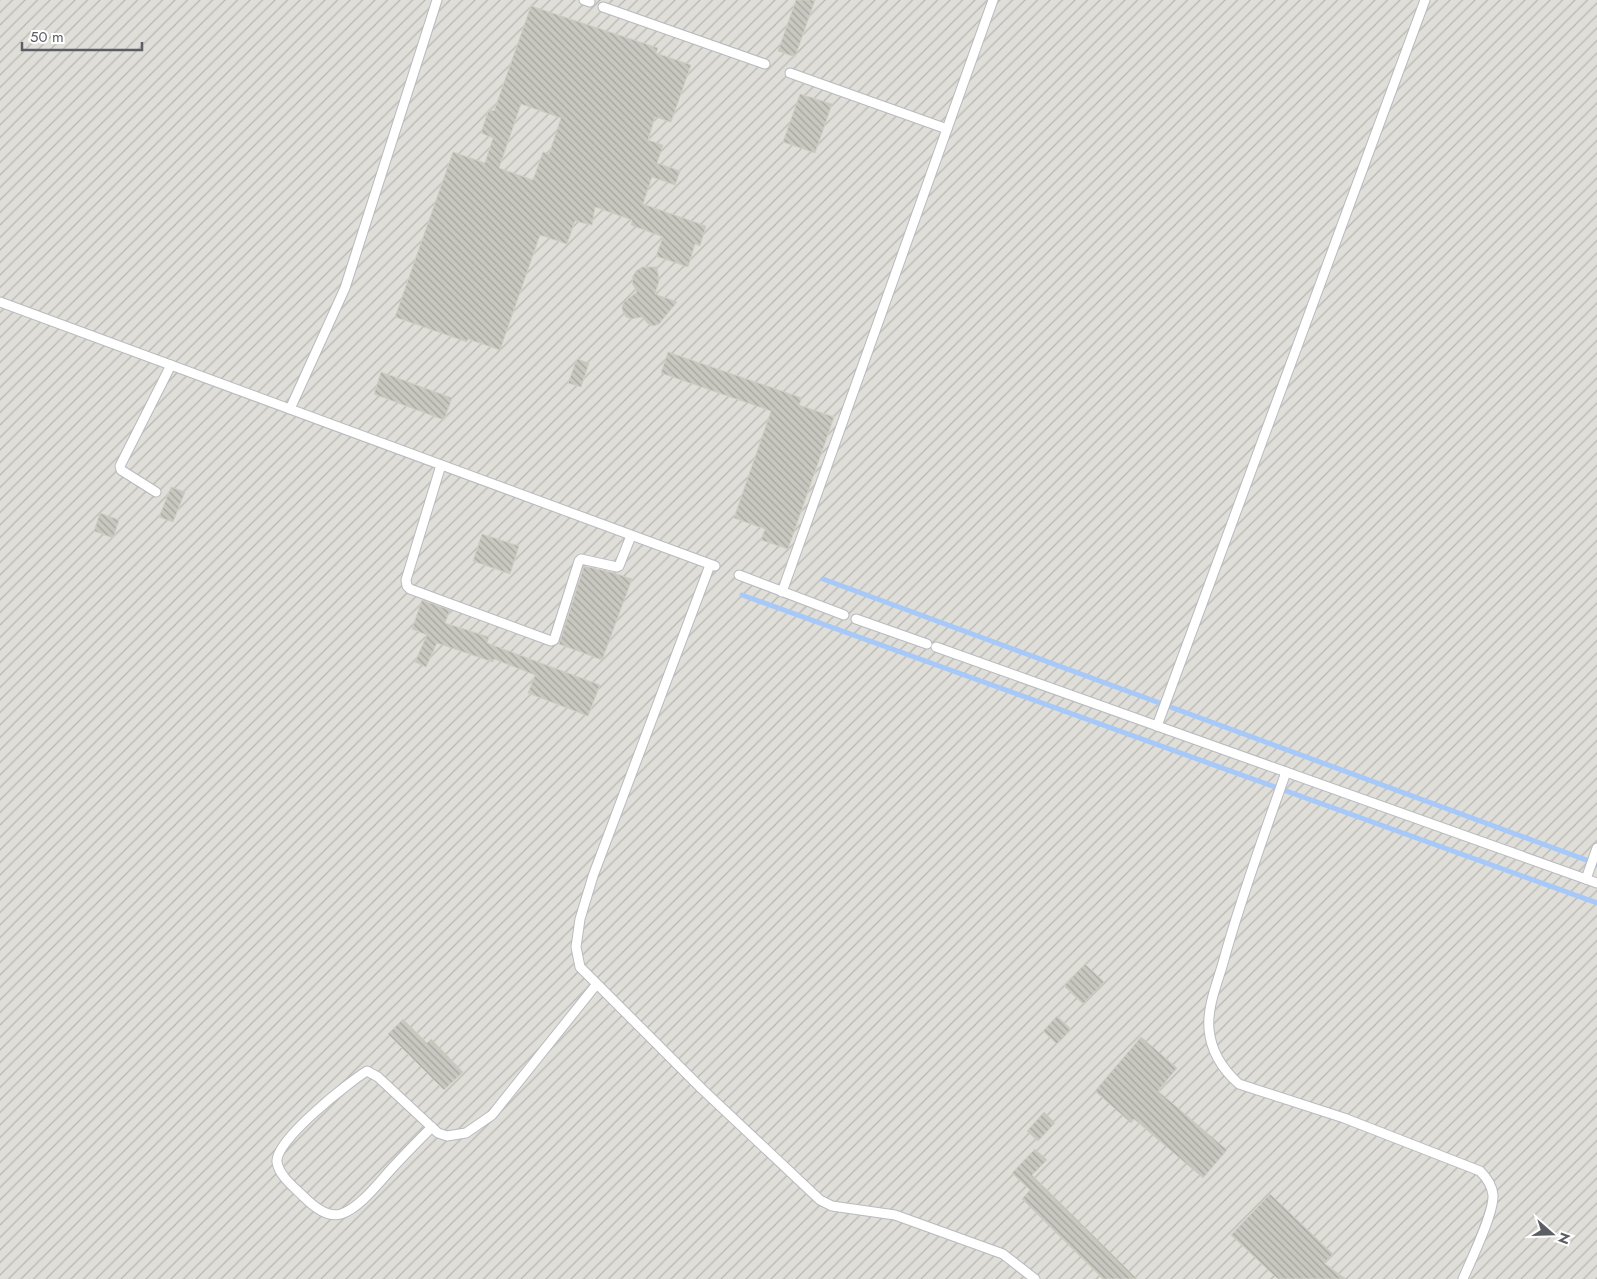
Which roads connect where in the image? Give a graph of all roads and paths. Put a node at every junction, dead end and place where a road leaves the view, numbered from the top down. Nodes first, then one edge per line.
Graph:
1 (437, 0) edge
2 (993, 0) edge
3 (1426, 0) edge
4 (603, 7) dead end
5 (765, 64) dead end
6 (790, 73) dead end
7 (947, 129) junction
8 (0, 302) edge
9 (171, 365) junction
10 (290, 410) junction
11 (441, 465) junction
12 (156, 492) dead end
13 (631, 536) junction
14 (739, 575) dead end
15 (782, 592) junction
16 (844, 615) dead end
17 (856, 619) dead end
18 (1157, 726) junction
19 (1286, 772) junction
20 (1597, 848) edge
21 (1586, 879) junction
22 (1597, 883) edge
23 (596, 985) junction
24 (432, 1127) junction
25 (1035, 1279) edge
26 (1463, 1279) edge

1 - 10 lane
2 - 7 lane
3 - 18 lane
4 - 5 lane
6 - 7 lane
7 - 15 lane
8 - 9 lane
9 - 10 lane
9 - 12 lane
10 - 11 lane
11 - 13 lane
11 - 13 lane
13 - 23 lane
14 - 15 lane
15 - 16 lane
17 - 18 lane
18 - 19 lane
19 - 21 lane
19 - 26 lane
20 - 21 lane
21 - 22 lane
23 - 24 lane
23 - 25 lane
24 - 24 lane

